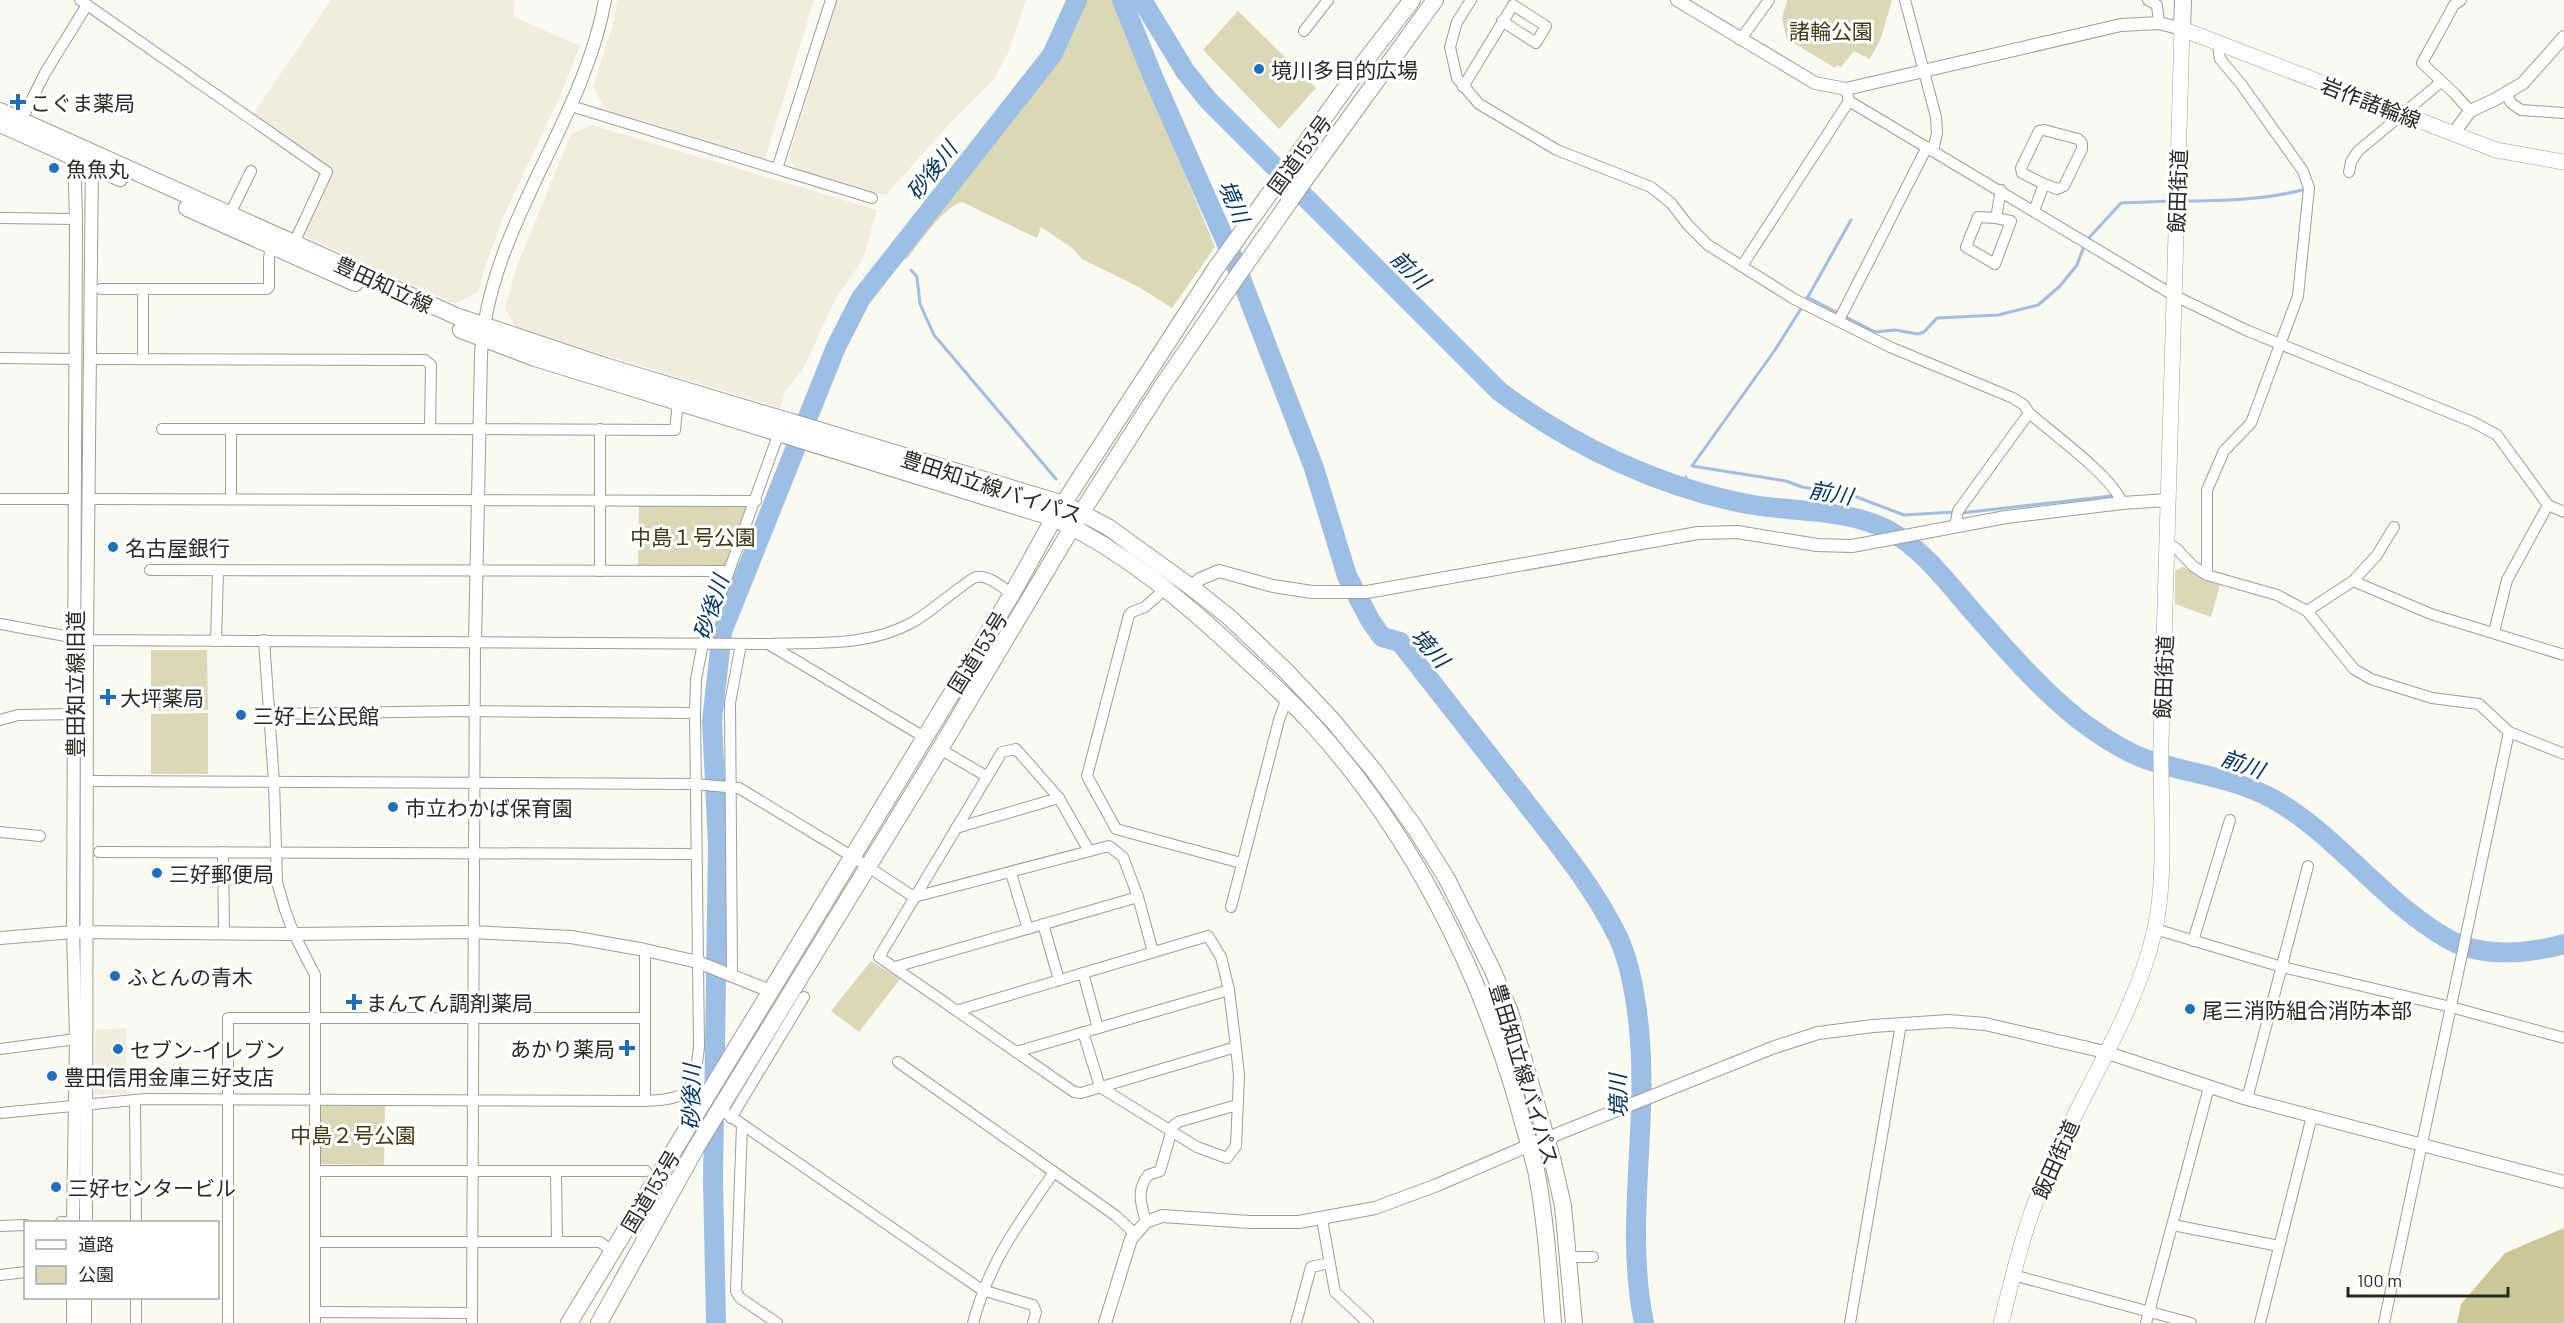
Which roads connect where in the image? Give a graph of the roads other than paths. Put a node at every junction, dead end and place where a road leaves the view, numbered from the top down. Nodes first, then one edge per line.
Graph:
1 (605, 0) edge
2 (831, 0) edge
3 (1328, 0) edge
4 (1412, 0) edge
5 (1435, 0) edge
6 (1471, 0) edge
7 (1677, 0) edge
8 (1769, 0) edge
9 (1905, 0) edge
10 (2148, 0) edge
11 (2182, 0) edge
12 (2461, 0) edge
13 (83, 3) edge
14 (1502, 21) dead end
15 (2159, 23) junction
16 (2182, 29) junction
17 (1304, 31) dead end
18 (2564, 37) edge
19 (1740, 40) junction
20 (2217, 41) junction
21 (1923, 69) junction
22 (2441, 82) junction
23 (1463, 87) junction
24 (2506, 94) junction
25 (1847, 95) junction
26 (571, 106) junction
27 (0, 111) edge
28 (2470, 111) junction
29 (2564, 113) edge
30 (2401, 114) junction
31 (21, 121) junction
32 (0, 124) edge
33 (2453, 134) junction
34 (1930, 149) junction
35 (74, 152) junction
36 (92, 160) junction
37 (2564, 162) edge
38 (777, 169) junction
39 (251, 171) dead end
40 (2349, 172) dead end
41 (2044, 184) junction
42 (2001, 190) junction
43 (872, 198) dead end
44 (2034, 211) junction
45 (230, 214) junction
46 (0, 218) edge
47 (1996, 218) junction
48 (76, 219) junction
49 (294, 243) junction
50 (271, 246) junction
51 (1742, 266) junction
52 (101, 289) dead end
53 (143, 289) junction
54 (2174, 295) junction
55 (1839, 320) junction
56 (483, 332) junction
57 (2282, 343) junction
58 (0, 358) edge
59 (143, 358) junction
60 (82, 359) junction
61 (678, 402) junction
62 (2030, 413) junction
63 (781, 427) junction
64 (162, 429) dead end
65 (231, 429) junction
66 (430, 429) junction
67 (480, 429) junction
68 (600, 429) junction
69 (0, 499) edge
70 (82, 499) junction
71 (231, 499) junction
72 (479, 500) junction
73 (600, 500) junction
74 (2168, 500) junction
75 (756, 501) junction
76 (2122, 503) junction
77 (2548, 505) junction
78 (1059, 511) junction
79 (2564, 512) edge
80 (1077, 519) junction
81 (1955, 526) junction
82 (2394, 527) dead end
83 (2167, 546) junction
84 (150, 570) dead end
85 (477, 570) junction
86 (218, 571) junction
87 (600, 571) junction
88 (729, 571) junction
89 (2207, 575) junction
90 (2354, 581) junction
91 (1191, 587) junction
92 (1166, 588) junction
93 (1012, 594) junction
94 (2307, 611) junction
95 (0, 624) edge
96 (2494, 632) junction
97 (74, 638) junction
98 (87, 640) junction
99 (264, 640) junction
100 (216, 641) junction
101 (475, 641) junction
102 (708, 643) junction
103 (739, 644) junction
104 (770, 644) junction
105 (2564, 655) edge
106 (1287, 698) junction
107 (474, 711) junction
108 (695, 713) junction
109 (74, 714) junction
110 (268, 714) junction
111 (0, 720) edge
112 (2509, 732) junction
113 (924, 737) junction
114 (940, 749) junction
115 (2564, 754) edge
116 (986, 776) junction
117 (88, 781) junction
118 (274, 782) junction
119 (474, 782) junction
120 (694, 784) junction
121 (731, 786) junction
122 (1059, 798) junction
123 (2230, 820) dead end
124 (956, 828) junction
125 (0, 832) edge
126 (40, 836) dead end
127 (275, 851) junction
128 (1089, 851) junction
129 (99, 852) dead end
130 (223, 852) junction
131 (475, 853) junction
132 (696, 854) junction
133 (861, 861) junction
134 (1241, 863) junction
135 (2308, 866) dead end
136 (1011, 873) junction
137 (914, 897) junction
138 (1138, 897) junction
139 (1231, 907) dead end
140 (1042, 924) junction
141 (1028, 929) junction
142 (2155, 929) junction
143 (73, 932) junction
144 (87, 932) junction
145 (472, 932) junction
146 (224, 933) junction
147 (294, 934) junction
148 (0, 938) edge
149 (2193, 941) junction
150 (645, 950) junction
151 (1153, 952) junction
152 (698, 962) junction
153 (894, 967) junction
154 (2282, 967) junction
155 (1083, 973) junction
156 (732, 974) junction
157 (1059, 980) junction
158 (1229, 990) junction
159 (770, 991) junction
160 (804, 997) dead end
161 (2451, 1007) junction
162 (959, 1010) junction
163 (473, 1016) junction
164 (315, 1018) junction
165 (645, 1018) junction
166 (1901, 1023) junction
167 (1098, 1028) junction
168 (1083, 1032) junction
169 (2564, 1038) edge
170 (76, 1040) junction
171 (1236, 1047) junction
172 (0, 1049) edge
173 (1016, 1052) junction
174 (2105, 1052) junction
175 (898, 1062) dead end
176 (1100, 1087) junction
177 (2209, 1087) junction
178 (698, 1093) junction
179 (2247, 1098) junction
180 (228, 1099) junction
181 (135, 1100) junction
182 (315, 1100) junction
183 (473, 1100) junction
184 (645, 1101) junction
185 (81, 1104) junction
186 (1237, 1106) junction
187 (0, 1113) edge
188 (726, 1113) junction
189 (2312, 1116) junction
190 (742, 1125) junction
191 (1170, 1131) junction
192 (1538, 1142) junction
193 (2421, 1145) junction
194 (315, 1171) junction
195 (646, 1171) dead end
196 (473, 1172) junction
197 (556, 1172) junction
198 (1054, 1172) junction
199 (2564, 1182) edge
200 (1322, 1219) junction
201 (73, 1221) edge
202 (86, 1221) edge
203 (136, 1221) edge
204 (1146, 1222) junction
205 (24, 1224) edge
206 (2173, 1225) junction
207 (0, 1226) edge
208 (1134, 1233) junction
209 (315, 1242) junction
210 (474, 1242) junction
211 (557, 1242) junction
212 (2279, 1246) junction
213 (614, 1252) junction
214 (1568, 1257) junction
215 (1593, 1257) dead end
216 (1329, 1263) junction
217 (24, 1272) edge
218 (0, 1275) edge
219 (2013, 1275) junction
220 (982, 1290) junction
221 (73, 1299) edge
222 (85, 1299) edge
223 (136, 1299) edge
224 (315, 1317) edge
225 (2148, 1317) edge
226 (408, 1318) edge
227 (472, 1318) edge
228 (73, 1323) edge
229 (85, 1323) edge
230 (136, 1323) edge
231 (228, 1323) edge
232 (569, 1323) edge
233 (599, 1323) edge
234 (777, 1323) edge
235 (973, 1323) edge
236 (1033, 1323) edge
237 (1105, 1323) edge
238 (1296, 1323) edge
239 (1368, 1323) edge
240 (1553, 1323) edge
241 (1574, 1323) edge
242 (1850, 1323) edge
243 (2001, 1323) edge
244 (2191, 1323) edge
245 (2260, 1323) edge
246 (2385, 1323) edge

1 - 26 street
2 - 38 street
3 - 17 street
4 - 78 main road, 国道153号
5 - 80 main road, 国道153号
6 - 23 street
7 - 19 street
8 - 19 street
9 - 21 street
10 - 15 street
11 - 16 main road, 飯田街道
12 - 22 street
13 - 31 street
13 - 49 street
14 - 23 street
15 - 16 street
15 - 21 street
16 - 20 main road, 岩作諸輪線
16 - 54 main road, 飯田街道
18 - 24 street
19 - 25 street
20 - 30 main road, 岩作諸輪線
20 - 57 street
21 - 25 street
21 - 34 street
22 - 28 street
22 - 30 street
23 - 51 street
24 - 28 street
24 - 29 street
25 - 34 street
25 - 51 street
26 - 38 street
26 - 56 street
27 - 31 main road, 豊田知立線
28 - 33 street
30 - 33 main road, 岩作諸輪線
30 - 40 street
31 - 35 main road, 豊田知立線
32 - 35 main road, 豊田知立線
33 - 37 main road, 岩作諸輪線
34 - 42 street
34 - 55 street
35 - 36 main road, 豊田知立線
35 - 48 street, 豊田知立線旧道
36 - 45 main road, 豊田知立線
36 - 50 main road, 豊田知立線
36 - 60 street, 豊田知立線旧道
38 - 43 street
39 - 45 street
41 - 41 street
41 - 44 street
42 - 44 street
42 - 47 street
44 - 54 street
45 - 49 main road, 豊田知立線
46 - 48 street
47 - 47 street
48 - 60 street, 豊田知立線旧道
49 - 56 main road, 豊田知立線
50 - 53 street
50 - 56 main road, 豊田知立線
51 - 55 street
52 - 53 street
53 - 59 street
54 - 57 street
54 - 74 main road, 飯田街道
55 - 62 street
56 - 61 main road, 豊田知立線
56 - 63 main road, 豊田知立線
56 - 67 street
57 - 77 street
57 - 89 street
58 - 60 street
59 - 60 street
59 - 66 street
60 - 70 street, 豊田知立線旧道
61 - 63 main road, 豊田知立線
61 - 68 street
62 - 76 street
62 - 81 street
63 - 75 street
63 - 78 main road, 豊田知立線バイパス
64 - 65 street
65 - 66 street
65 - 71 street
66 - 67 street
67 - 68 street
67 - 72 street
68 - 73 street
69 - 70 street
70 - 71 street
70 - 97 street, 豊田知立線旧道
70 - 98 street, 豊田知立線旧道
71 - 72 street
72 - 73 street
72 - 85 street
73 - 75 street
73 - 87 street
74 - 76 street
74 - 83 main road, 飯田街道
75 - 88 street
76 - 81 street
77 - 79 street
77 - 96 street
78 - 80 main road, 豊田知立線バイパス
78 - 93 main road, 国道153号
80 - 91 main road, 豊田知立線バイパス
80 - 92 main road, 豊田知立線バイパス
80 - 114 main road, 国道153号
81 - 91 street
82 - 90 street
83 - 89 street
83 - 142 main road, 飯田街道
84 - 86 street
85 - 86 street
85 - 87 street
85 - 101 street
86 - 100 street
87 - 88 street
88 - 102 street
89 - 94 street
90 - 94 street
90 - 96 street
91 - 192 main road, 豊田知立線バイパス
92 - 106 main road, 豊田知立線バイパス
92 - 134 street
93 - 104 street
93 - 113 main road, 国道153号
94 - 112 street
95 - 97 street
96 - 105 street
97 - 98 street
97 - 109 street, 豊田知立線旧道
98 - 100 street
98 - 117 street, 豊田知立線旧道
99 - 100 street
99 - 101 street
99 - 110 street
101 - 102 street
101 - 107 street
102 - 103 street
102 - 108 street
103 - 104 street
103 - 121 street
104 - 113 street
106 - 134 street
106 - 192 main road, 豊田知立線バイパス
107 - 108 street
107 - 110 street
107 - 119 street
108 - 120 street
109 - 111 street
109 - 143 street, 豊田知立線旧道
110 - 118 street
112 - 115 street
112 - 161 street
113 - 133 main road, 国道153号
114 - 116 street
114 - 133 main road, 国道153号
116 - 122 street
116 - 124 street
117 - 118 street
117 - 144 street, 豊田知立線旧道
118 - 119 street
118 - 127 street
119 - 120 street
119 - 131 street
120 - 121 street
120 - 132 street
121 - 133 street
121 - 156 street
122 - 124 street
122 - 128 street
123 - 149 street
124 - 137 street
125 - 126 street
127 - 130 street
127 - 131 street
127 - 147 street
128 - 136 street
128 - 138 street
129 - 130 street
130 - 146 street
131 - 132 street
131 - 145 street
132 - 152 street
133 - 137 street
133 - 159 main road, 国道153号
133 - 188 main road, 国道153号
134 - 139 street
135 - 154 street
136 - 137 street
136 - 141 street
137 - 153 street
138 - 140 street
138 - 151 street
140 - 141 street
140 - 157 street
141 - 153 street
142 - 149 street
142 - 174 main road, 飯田街道
143 - 144 street
143 - 148 street
143 - 170 street, 豊田知立線旧道
144 - 146 street
144 - 185 street, 豊田知立線旧道
145 - 147 street
145 - 150 street
145 - 163 street
146 - 147 street
147 - 164 street
149 - 154 street
150 - 152 street
150 - 165 street
151 - 155 street
151 - 158 street
152 - 156 street
152 - 178 street
153 - 162 street
154 - 161 street
154 - 179 street
155 - 157 street
155 - 167 street
156 - 159 street
157 - 162 street
158 - 167 street
158 - 171 street
159 - 178 main road, 国道153号
160 - 188 street
161 - 169 street
161 - 193 street
162 - 173 street
163 - 164 street
163 - 165 street
163 - 183 street
164 - 180 street
164 - 182 street
165 - 184 street
166 - 174 street
166 - 192 street
166 - 242 street
167 - 168 street
168 - 173 street
168 - 176 street
170 - 172 street
170 - 185 street, 豊田知立線旧道
171 - 176 street
171 - 186 street
173 - 176 street
174 - 177 street
174 - 219 main road, 飯田街道
175 - 198 street
176 - 191 street
177 - 179 street
177 - 206 street
178 - 184 street
178 - 213 main road, 国道153号
179 - 189 street
180 - 181 street
180 - 182 street
180 - 231 street
181 - 185 street
181 - 203 street
182 - 183 street
182 - 194 street
183 - 184 street
183 - 196 street
185 - 187 street
185 - 201 street, 豊田知立線旧道
185 - 202 street, 豊田知立線旧道
186 - 191 street
186 - 191 street
188 - 190 street
188 - 233 main road, 国道153号
189 - 193 street
189 - 212 street
190 - 220 street
190 - 234 street
191 - 204 street
192 - 200 street
192 - 214 main road, 豊田知立線バイパス
192 - 240 main road, 豊田知立線バイパス
193 - 199 street
193 - 246 street
194 - 196 street
194 - 209 street
195 - 197 street
196 - 197 street
196 - 210 street
197 - 211 street
198 - 208 street
198 - 220 street
200 - 204 street
200 - 216 street
204 - 208 street
205 - 207 street
206 - 212 street
206 - 225 street
208 - 237 street
209 - 210 street
209 - 224 street
210 - 211 street
210 - 227 street
211 - 213 street
212 - 245 street
213 - 232 main road, 国道153号
214 - 215 street
214 - 241 main road, 豊田知立線バイパス
216 - 238 street
216 - 239 street
217 - 218 street
219 - 225 street
219 - 243 main road, 飯田街道
220 - 235 street
220 - 236 street
221 - 228 street
222 - 229 street
223 - 230 street
224 - 226 street
225 - 244 street
226 - 227 street

